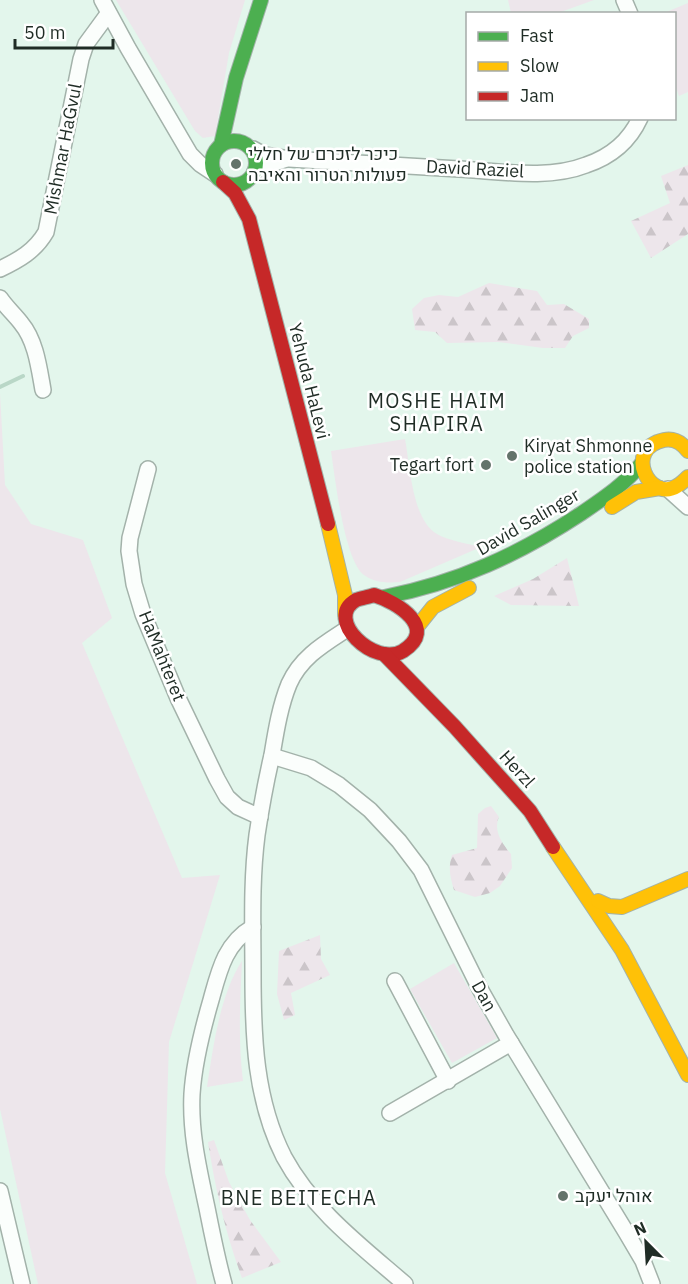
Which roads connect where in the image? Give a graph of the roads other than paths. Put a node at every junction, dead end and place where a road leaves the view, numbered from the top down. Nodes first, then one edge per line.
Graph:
1 (261, 0) edge
2 (105, 7) edge
3 (233, 89) junction
4 (639, 120) edge
5 (186, 146) junction
6 (218, 147) junction
7 (251, 147) junction
8 (289, 159) junction
9 (253, 175) junction
10 (219, 178) junction
11 (249, 219) junction
12 (0, 269) edge
13 (0, 298) edge
14 (43, 390) dead end
15 (686, 446) edge
16 (642, 463) junction
17 (148, 469) dead end
18 (688, 477) edge
19 (664, 489) junction
20 (688, 507) edge
21 (334, 551) junction
22 (536, 557) dead end
23 (481, 583) dead end
24 (379, 596) junction
25 (346, 622) junction
26 (415, 633) junction
27 (384, 654) junction
28 (455, 728) junction
29 (272, 756) junction
30 (260, 817) junction
31 (549, 837) junction
32 (688, 879) edge
33 (598, 901) junction
34 (615, 924) junction
35 (253, 927) junction
36 (395, 981) dead end
37 (511, 1042) junction
38 (688, 1075) edge
39 (448, 1081) junction
40 (390, 1113) dead end
41 (0, 1191) edge
42 (22, 1284) edge
43 (224, 1284) edge
44 (405, 1284) edge
45 (652, 1284) edge

1 - 3 street
2 - 5 street
2 - 12 street, Mishmar HaGvul
3 - 6 street
3 - 7 street
4 - 8 street, David Raziel
5 - 6 street
5 - 10 street
6 - 7 street
6 - 10 street
7 - 8 street, David Raziel
7 - 9 street
8 - 9 street, David Raziel
9 - 10 street
9 - 11 street, Yehuda HaLevi
10 - 11 street, Yehuda HaLevi
11 - 21 street, Yehuda HaLevi
13 - 14 street
15 - 16 street, David Salinger
16 - 19 street
16 - 24 street, David Salinger
17 - 30 street, HaMahteret
18 - 19 street, David Salinger
19 - 20 street
19 - 22 street, David Salinger
21 - 24 street, Yehuda HaLevi
21 - 25 street, Yehuda HaLevi
23 - 26 street, David Salinger
24 - 25 street
24 - 26 street
25 - 27 street
25 - 29 street
26 - 27 street
26 - 28 street, Herzl
27 - 28 street, Herzl
28 - 31 street, Herzl
29 - 30 street
29 - 37 street, Dan
30 - 35 street
31 - 33 street, Herzl
31 - 34 street, Herzl
32 - 33 street
33 - 34 street, Herzl
34 - 38 street, Herzl
35 - 43 street
35 - 44 street
36 - 39 street
37 - 39 street
37 - 45 street, Dan
39 - 40 street
41 - 42 street

